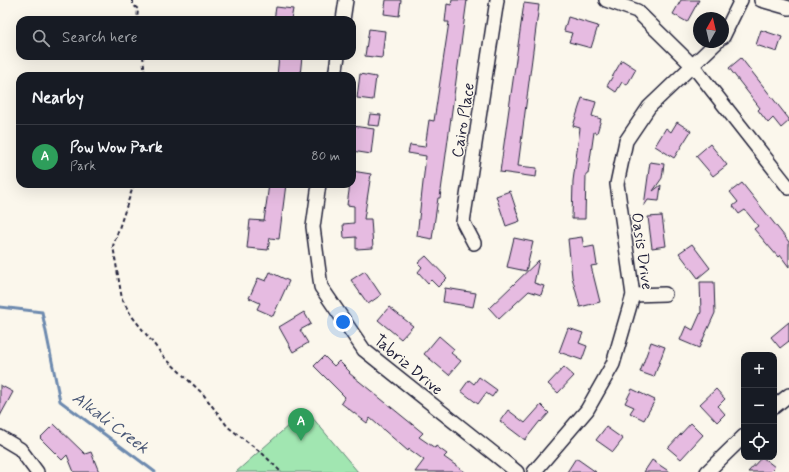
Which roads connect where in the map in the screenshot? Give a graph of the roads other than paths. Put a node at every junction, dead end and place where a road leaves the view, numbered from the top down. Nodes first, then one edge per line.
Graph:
1 (346, 0) edge
2 (497, 0) edge
3 (606, 0) edge
4 (741, 0) edge
5 (761, 0) edge
6 (789, 8) edge
7 (344, 16) edge
8 (729, 25) edge
9 (711, 48) edge
10 (337, 60) edge
11 (692, 66) junction
12 (336, 72) edge
13 (318, 188) edge
14 (789, 188) edge
15 (474, 243) dead end
16 (665, 294) dead end
17 (633, 295) junction
18 (789, 394) edge
19 (777, 404) edge
20 (0, 437) edge
21 (741, 439) edge
22 (37, 472) edge
23 (516, 472) edge
24 (534, 472) edge
25 (707, 472) edge

1 - 7 street
2 - 15 street, Cairo Place
3 - 11 street
4 - 8 street
5 - 6 street
9 - 11 street, Oasis Drive
10 - 12 street
11 - 14 street
11 - 17 street, Oasis Drive
13 - 23 street, Tabriz Drive
16 - 17 street
17 - 24 street, Oasis Drive
18 - 19 street
20 - 22 street
21 - 25 street

